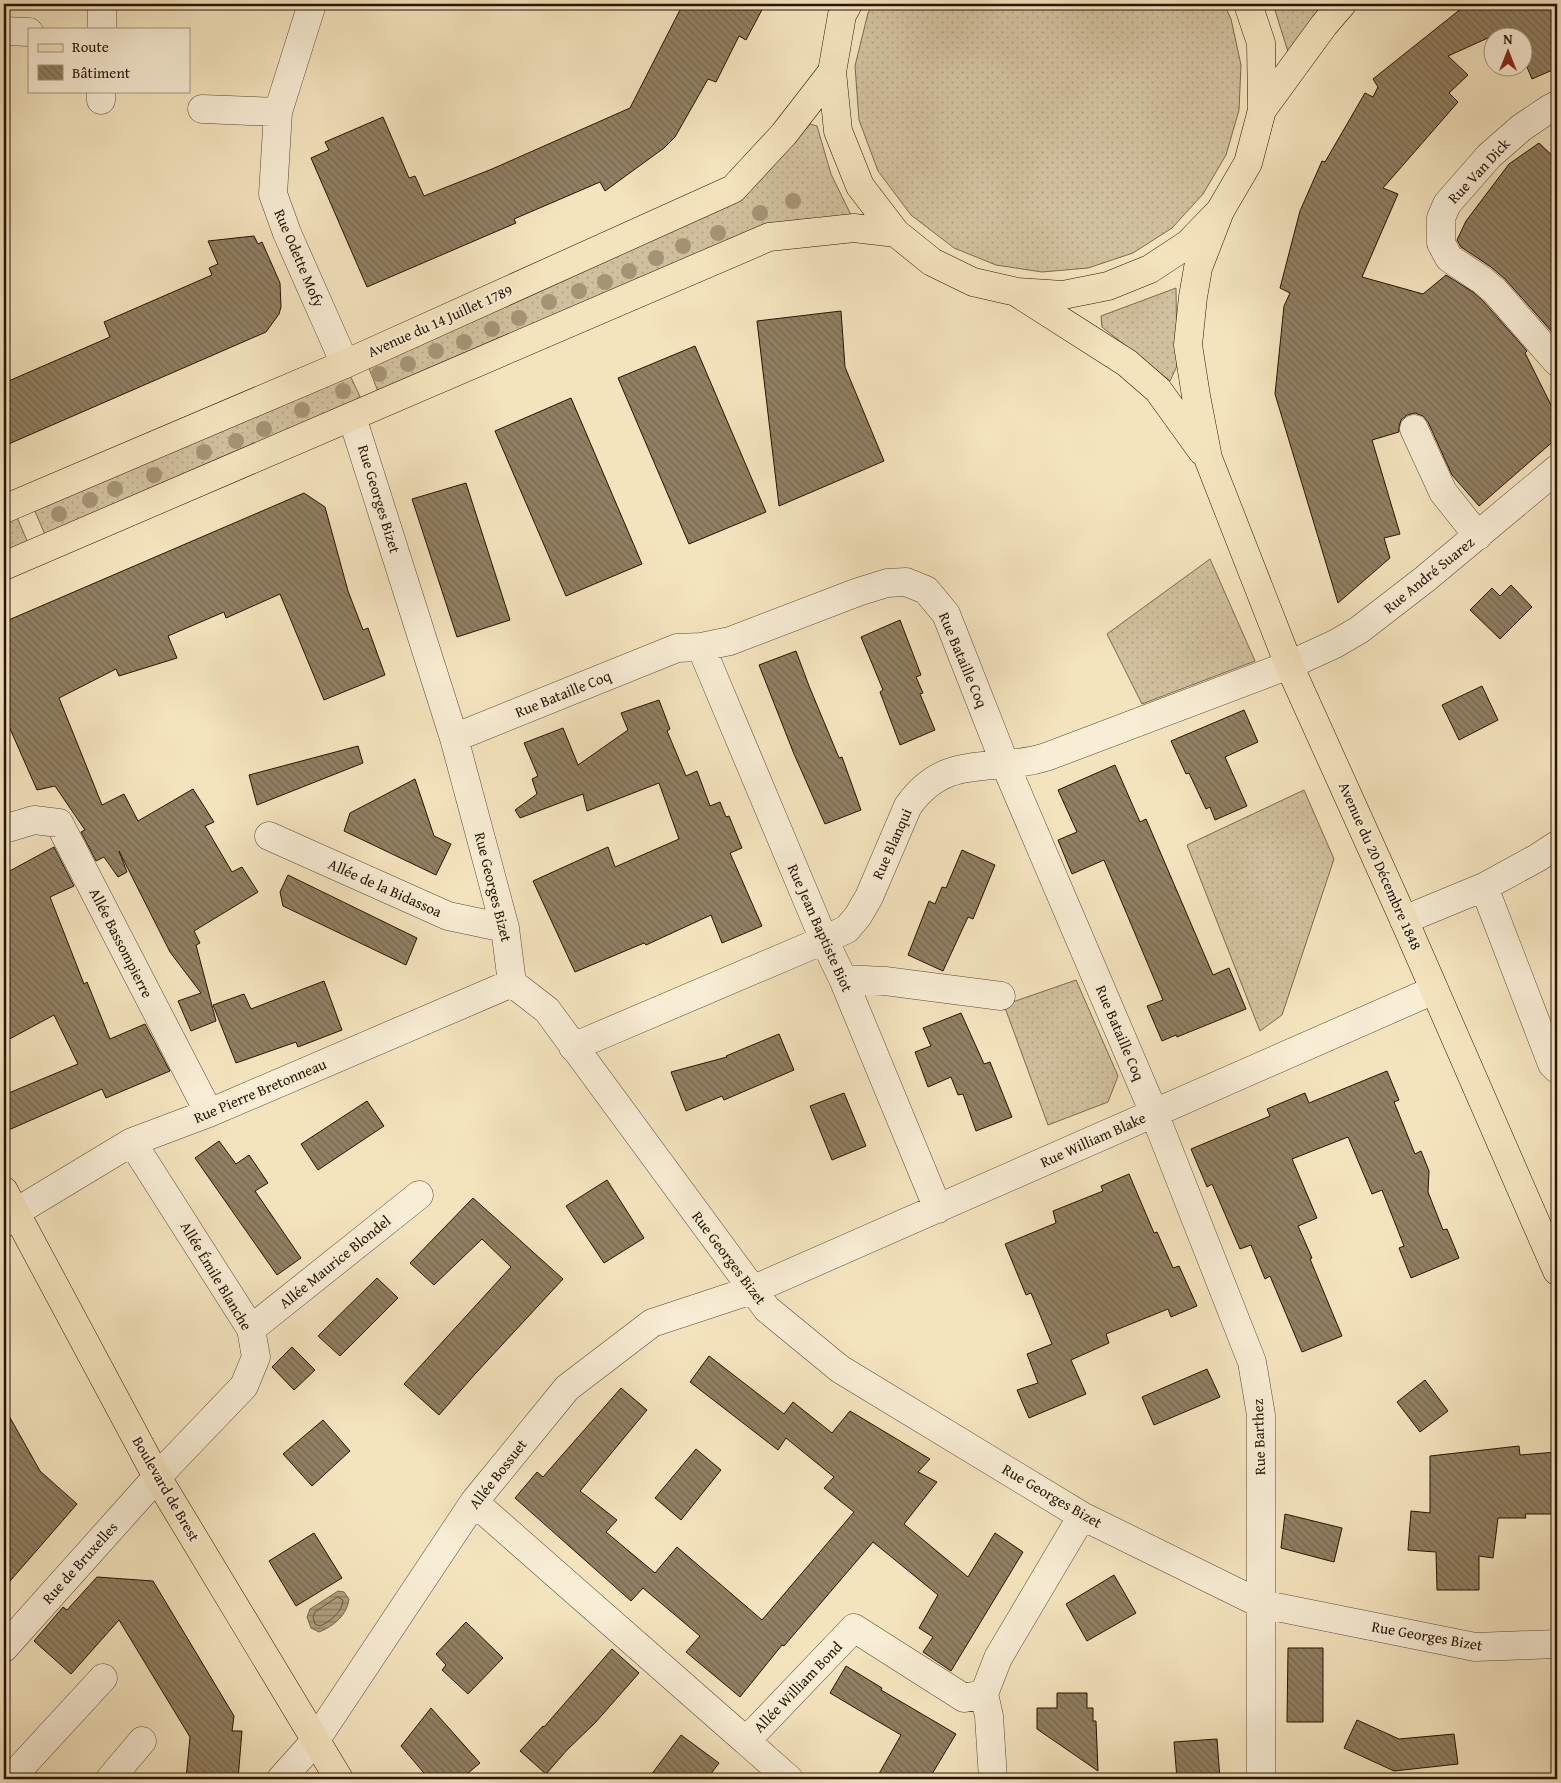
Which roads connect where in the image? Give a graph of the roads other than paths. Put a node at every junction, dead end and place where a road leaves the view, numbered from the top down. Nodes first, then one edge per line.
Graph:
1 (102, 4) edge
2 (312, 4) edge
3 (848, 4) edge
4 (1248, 4) edge
5 (1342, 4) edge
6 (102, 28) edge
7 (4, 31) edge
8 (28, 32) edge
9 (832, 72) junction
10 (1557, 105) edge
11 (202, 109) dead end
12 (1262, 110) junction
13 (278, 112) junction
14 (1220, 211) junction
15 (896, 233) junction
16 (1017, 292) junction
17 (1557, 362) edge
18 (345, 364) junction
19 (352, 417) junction
20 (1414, 430) dead end
21 (1208, 458) junction
22 (1557, 469) edge
23 (4, 509) edge
24 (1478, 536) junction
25 (4, 566) edge
26 (701, 647) junction
27 (1289, 665) junction
28 (454, 738) junction
29 (1005, 764) junction
30 (4, 829) edge
31 (269, 836) dead end
32 (1557, 845) edge
33 (1484, 887) junction
34 (1404, 920) junction
35 (505, 928) junction
36 (824, 940) junction
37 (843, 978) junction
38 (512, 983) junction
39 (1434, 990) junction
40 (1001, 996) dead end
41 (573, 1047) junction
42 (1557, 1069) edge
43 (209, 1113) junction
44 (1154, 1113) junction
45 (132, 1142) junction
46 (419, 1195) dead end
47 (8, 1209) edge
48 (938, 1209) junction
49 (1557, 1271) edge
50 (752, 1290) junction
51 (251, 1330) junction
52 (157, 1477) junction
53 (474, 1502) junction
54 (1082, 1516) junction
55 (1261, 1604) junction
56 (1557, 1644) edge
57 (4, 1648) edge
58 (103, 1678) dead end
59 (984, 1694) junction
60 (142, 1741) dead end
61 (316, 1741) junction
62 (746, 1741) junction
63 (10, 1779) edge
64 (110, 1779) edge
65 (281, 1779) edge
66 (340, 1779) edge
67 (789, 1779) edge
68 (993, 1779) edge
69 (1261, 1779) edge

1 - 6 street
2 - 13 street, Rue Odette Mofy
3 - 9 main road
4 - 12 main road
5 - 12 main road
7 - 8 street
9 - 15 main road
9 - 18 main road, Avenue du 14 Juillet 1789
10 - 17 street, Rue Van Dick
11 - 13 street
12 - 14 main road
13 - 18 street, Rue Odette Mofy
14 - 16 main road
14 - 21 main road, Avenue du 20 Décembre 1848
15 - 16 main road
15 - 19 main road
16 - 21 main road, Avenue du 20 Décembre 1848
18 - 23 main road, Avenue du 14 Juillet 1789
19 - 25 main road
19 - 28 street, Rue Georges Bizet
20 - 24 street
21 - 27 main road, Avenue du 20 Décembre 1848
22 - 24 street, Rue André Suarez
24 - 27 street, Rue André Suarez
26 - 28 street, Rue Bataille Coq
26 - 29 street, Rue Bataille Coq
26 - 36 street, Rue Jean Baptiste Biot
27 - 29 street, Rue Blanqui
27 - 34 main road, Avenue du 20 Décembre 1848
28 - 35 street, Rue Georges Bizet
29 - 36 street, Rue Blanqui
29 - 44 street, Rue Bataille Coq
30 - 43 street, Allée Bassompierre
31 - 35 street, Allée de la Bidassoa
32 - 33 street
33 - 34 street
33 - 42 street
34 - 39 main road, Avenue du 20 Décembre 1848
35 - 38 street, Rue Georges Bizet
36 - 37 street, Rue Jean Baptiste Biot
36 - 41 street, Rue Blanqui
37 - 40 street
37 - 48 street, Rue Jean Baptiste Biot
38 - 41 street, Rue Georges Bizet
38 - 43 street, Rue Pierre Bretonneau
39 - 44 street, Rue William Blake
39 - 49 main road, Avenue du 20 Décembre 1848
41 - 50 street, Rue Georges Bizet
43 - 45 street, Rue Pierre Bretonneau
44 - 48 street, Rue William Blake
44 - 55 street, Rue Barthez
45 - 47 street, Rue Pierre Bretonneau
45 - 51 street, Allée Émile Blanche
46 - 51 street, Allée Maurice Blondel
47 - 52 main road, Boulevard de Brest
48 - 50 street, Rue William Blake
50 - 53 street, Allée Bossuet
50 - 54 street, Rue Georges Bizet
51 - 52 street, Allée Émile Blanche
52 - 57 street, Rue de Bruxelles
52 - 61 main road, Boulevard de Brest
53 - 61 street, Allée Bossuet
53 - 62 street, Allée William Bond
54 - 55 street, Rue Georges Bizet
54 - 59 street
55 - 56 street, Rue Georges Bizet
55 - 69 street, Rue Barthez
58 - 63 street
59 - 62 street, Allée William Bond
59 - 68 street
60 - 64 street
61 - 65 street, Allée Bossuet
61 - 66 main road, Boulevard de Brest
62 - 67 street

